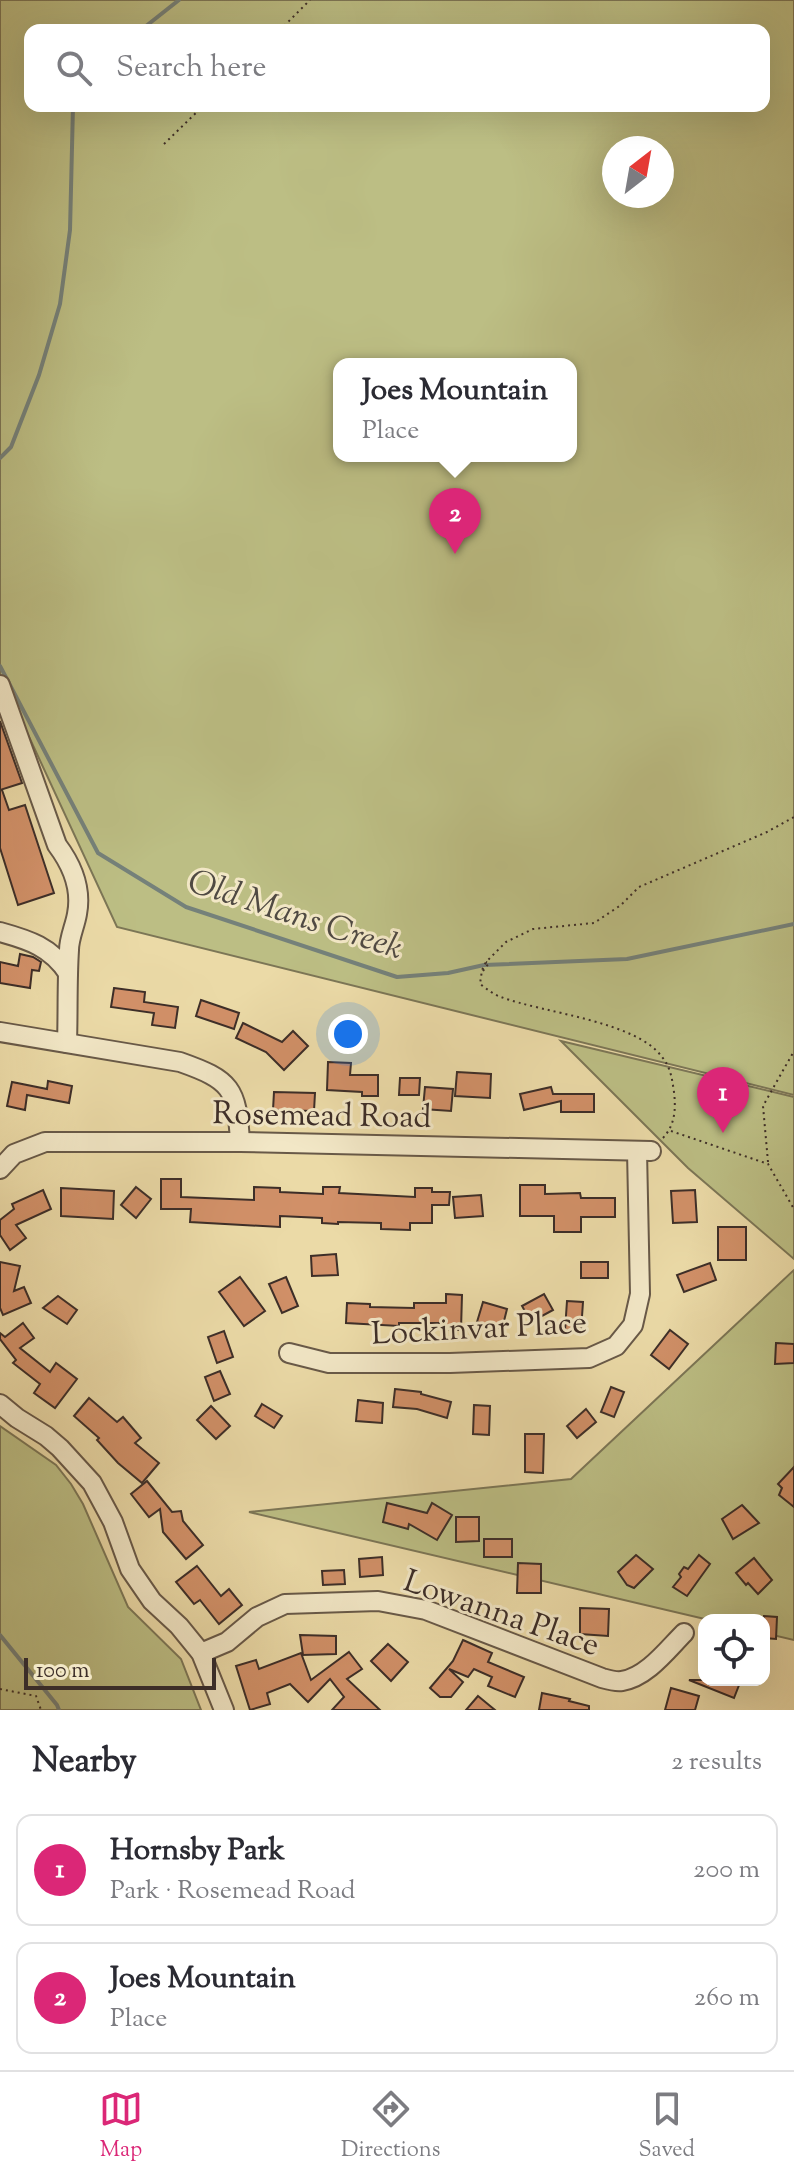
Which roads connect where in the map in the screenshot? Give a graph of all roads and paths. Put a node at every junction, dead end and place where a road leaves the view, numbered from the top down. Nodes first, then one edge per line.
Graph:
1 (310, 0) edge
2 (286, 24) edge
3 (197, 112) edge
4 (164, 144) dead end
5 (0, 685) edge
6 (794, 817) edge
7 (72, 931) junction
8 (0, 932) edge
9 (31, 942) junction
10 (68, 973) junction
11 (0, 1032) edge
12 (67, 1043) junction
13 (794, 1051) edge
14 (240, 1142) junction
15 (644, 1151) joint
16 (768, 1164) junction
17 (0, 1169) edge
18 (794, 1209) edge
19 (289, 1353) dead end
20 (0, 1404) edge
21 (684, 1633) dead end
22 (201, 1653) junction
23 (0, 1689) edge
24 (41, 1710) edge
25 (224, 1710) edge

1 - 2 path
3 - 4 path
5 - 7 street
6 - 16 path
7 - 9 street
7 - 10 street
8 - 9 street
9 - 10 street
10 - 12 street
11 - 12 street
12 - 14 street
13 - 16 path
14 - 15 street, Rosemead Road
14 - 17 street, Rosemead Road
15 - 19 street, Lockinvar Place
16 - 18 path
20 - 22 street
21 - 22 street, Lowanna Place
22 - 25 street
23 - 24 path

